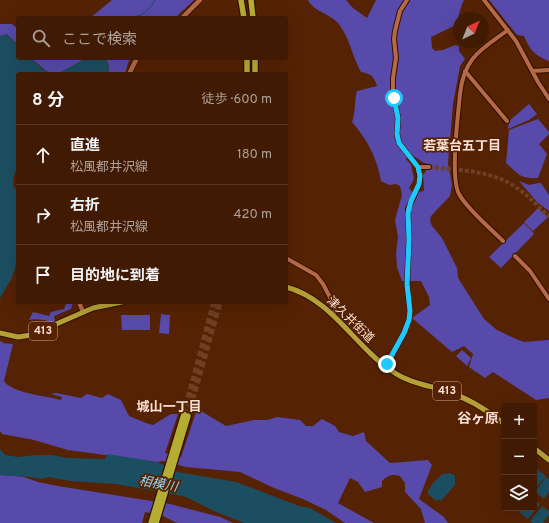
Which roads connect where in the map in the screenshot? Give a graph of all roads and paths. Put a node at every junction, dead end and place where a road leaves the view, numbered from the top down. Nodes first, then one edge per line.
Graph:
1 (200, 0) edge
2 (241, 0) edge
3 (251, 0) edge
4 (407, 0) edge
5 (484, 0) edge
6 (184, 16) edge
7 (244, 16) edge
8 (253, 16) edge
9 (508, 30) junction
10 (136, 60) edge
11 (247, 60) edge
12 (254, 60) edge
13 (549, 70) edge
14 (465, 71) junction
15 (532, 71) junction
16 (130, 72) edge
17 (247, 72) edge
18 (255, 72) edge
19 (549, 99) edge
20 (507, 121) dead end
21 (418, 167) junction
22 (430, 167) tunnel mouth
23 (504, 241) dead end
24 (515, 256) dead end
25 (288, 259) edge
26 (288, 288) edge
27 (549, 299) edge
28 (80, 304) edge
29 (112, 304) edge
30 (83, 312) junction
31 (332, 315) junction
32 (0, 333) edge
33 (386, 367) junction
34 (501, 422) edge
35 (537, 450) edge
36 (549, 460) edge
37 (151, 523) edge
38 (156, 523) edge

1 - 6 main road
2 - 7 highway
3 - 8 highway
4 - 21 street
5 - 9 street
9 - 14 street
9 - 15 street
10 - 16 main road
11 - 17 highway
12 - 18 highway
13 - 15 street
14 - 20 street
14 - 23 street
15 - 19 street
21 - 22 street
21 - 33 street
24 - 27 street
25 - 31 street
26 - 31 highway, 津久井街道 / 413
28 - 30 main road
29 - 30 highway, 413
30 - 32 highway, 413
31 - 33 highway, 津久井街道 / 413
33 - 34 highway, 津久井街道 / 413
35 - 36 highway
37 - 38 highway

